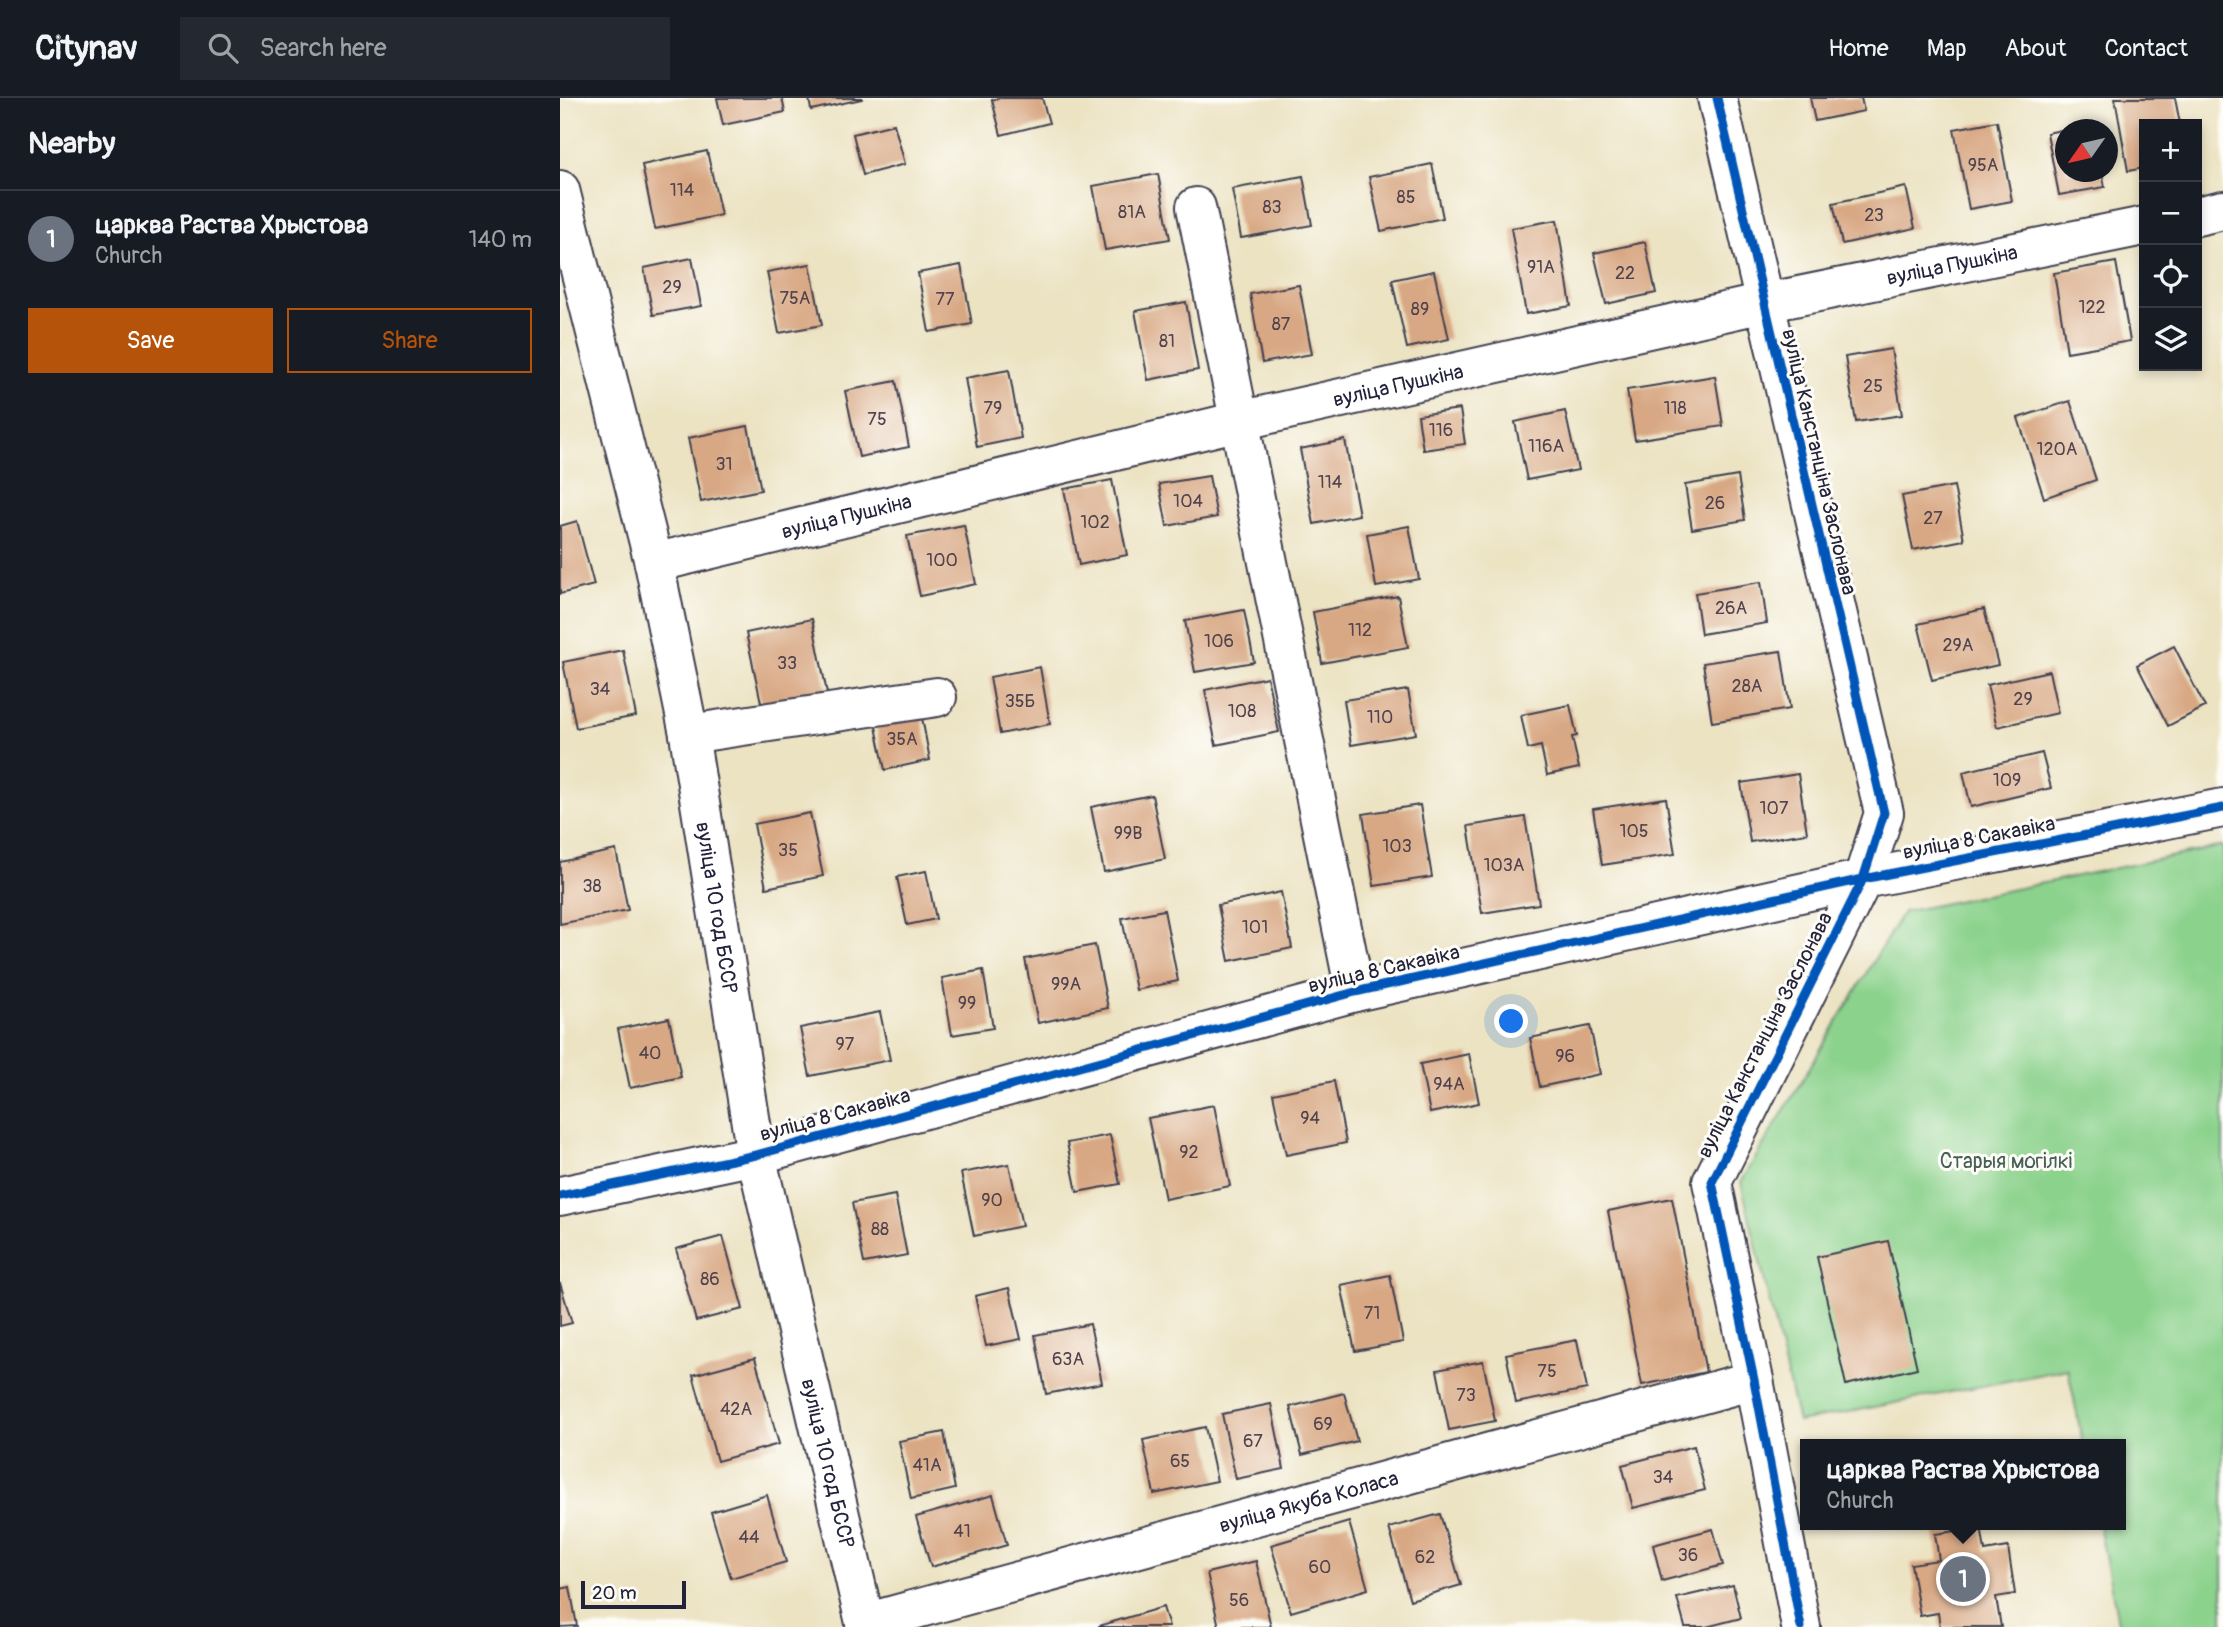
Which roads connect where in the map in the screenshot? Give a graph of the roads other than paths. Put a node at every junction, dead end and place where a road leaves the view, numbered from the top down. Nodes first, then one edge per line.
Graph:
1 (1717, 98) edge
2 (560, 190) edge
3 (1196, 206) dead end
4 (2223, 210) edge
5 (2202, 215) edge
6 (2139, 227) edge
7 (1764, 303) junction
8 (1239, 421) junction
9 (654, 563) junction
10 (937, 697) dead end
11 (689, 734) junction
12 (2223, 808) edge
13 (1863, 879) junction
14 (1355, 992) junction
15 (756, 1155) junction
16 (560, 1196) edge
17 (1754, 1380) junction
18 (866, 1625) edge
19 (1801, 1627) edge

1 - 7 street, вуліца Канстанціна Заслонава
2 - 9 street, вуліца 10 год БССР
3 - 8 street
4 - 5 street
6 - 7 street, вуліца Пушкіна
7 - 8 street, вуліца Пушкіна
7 - 13 street, вуліца Канстанціна Заслонава
8 - 9 street, вуліца Пушкіна
8 - 14 street
9 - 11 street, вуліца 10 год БССР
10 - 11 street
11 - 15 street, вуліца 10 год БССР
12 - 13 street, вуліца 8 Сакавіка
13 - 14 street, вуліца 8 Сакавіка
13 - 17 street, вуліца Канстанціна Заслонава
14 - 15 street, вуліца 8 Сакавіка
15 - 16 street, вуліца 8 Сакавіка
15 - 18 street, вуліца 10 год БССР
17 - 18 street, вуліца Якуба Коласа
17 - 19 street, вуліца Канстанціна Заслонава

